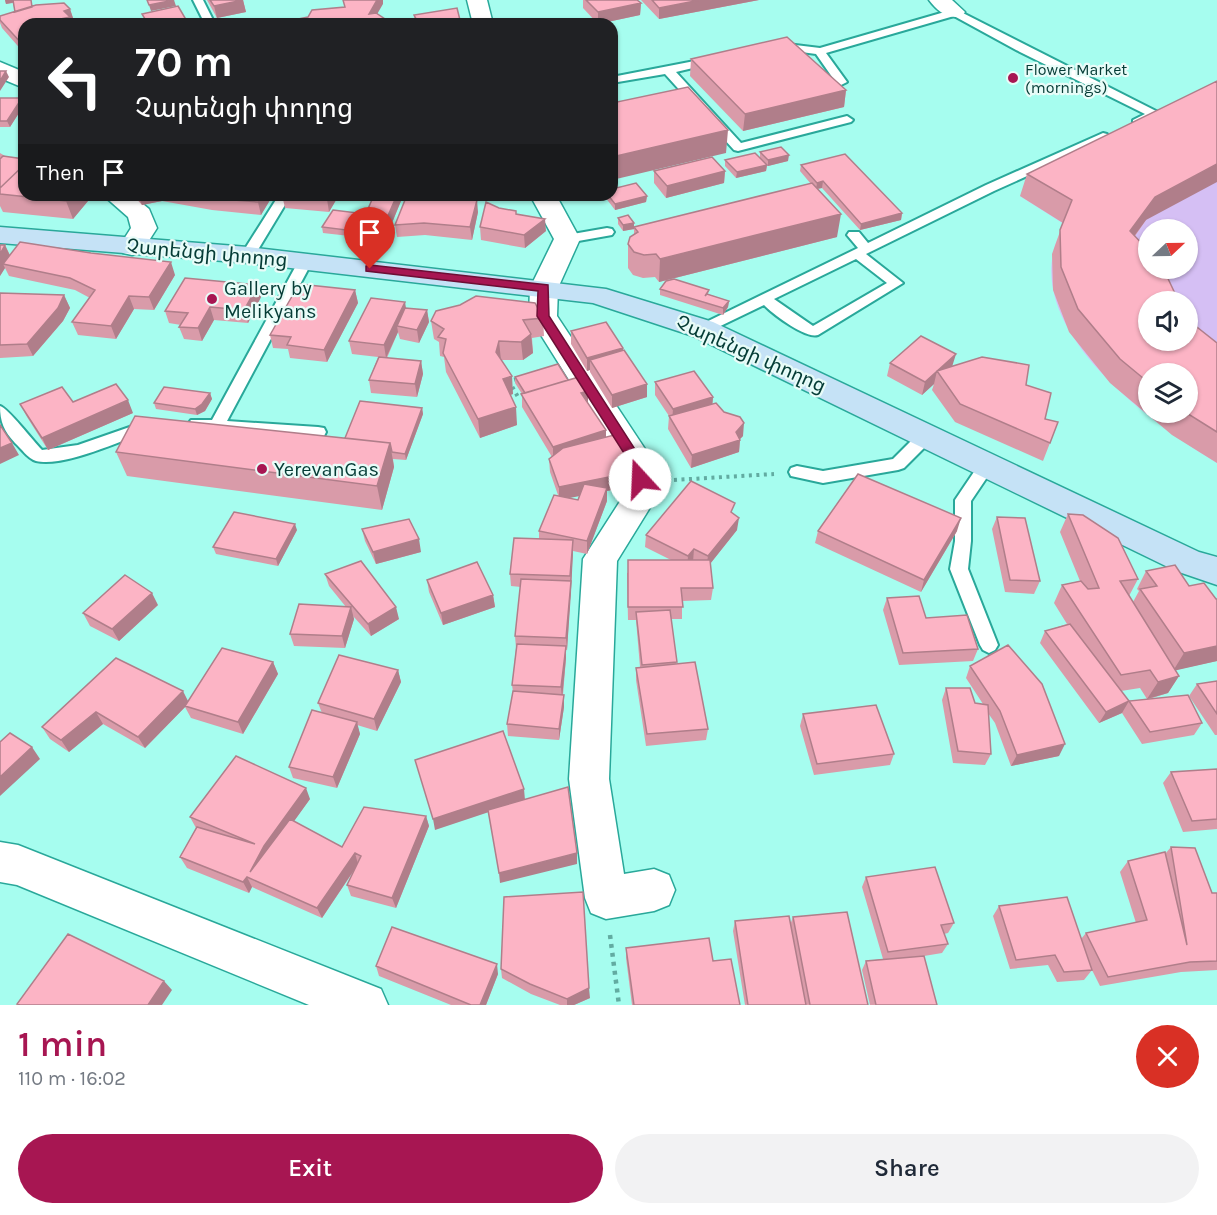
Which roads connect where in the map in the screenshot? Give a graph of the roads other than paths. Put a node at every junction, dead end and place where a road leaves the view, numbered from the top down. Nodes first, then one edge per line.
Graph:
1 (198, 0) edge
2 (477, 0) edge
3 (945, 4) edge
4 (207, 18) edge
5 (482, 18) edge
6 (770, 48) edge
7 (820, 51) junction
8 (724, 58) edge
9 (0, 69) edge
10 (668, 70) junction
11 (18, 78) edge
12 (618, 79) edge
13 (842, 82) dead end
14 (847, 120) dead end
15 (124, 201) edge
16 (281, 201) edge
17 (546, 201) edge
18 (607, 232) dead end
19 (0, 235) edge
20 (854, 235) dead end
21 (567, 238) junction
22 (132, 247) junction
23 (862, 251) junction
24 (248, 255) junction
25 (305, 262) junction
26 (544, 288) junction
27 (765, 298) junction
28 (703, 329) junction
29 (0, 411) edge
30 (161, 423) edge
31 (183, 424) edge
32 (217, 426) junction
33 (318, 432) dead end
34 (927, 435) junction
35 (988, 464) junction
36 (797, 472) road end
37 (1217, 571) edge
38 (989, 645) dead end
39 (6, 856) edge
40 (654, 890) dead end
41 (365, 1005) edge

1 - 4 lane
2 - 5 street
3 - 7 lane
3 - 23 lane
6 - 7 lane
7 - 13 lane
8 - 10 lane
9 - 11 street
10 - 12 lane
10 - 14 lane
15 - 22 street
16 - 24 lane
17 - 21 street
18 - 21 lane
19 - 22 main road, Չարենցի փողոց
20 - 23 lane
21 - 26 street
22 - 24 main road, Չարենցի փողոց
23 - 27 lane
23 - 27 lane
24 - 25 main road, Չարենցի փողոց
25 - 26 main road, Չարենցի փողոց
25 - 32 lane
26 - 28 main road, Չարենցի փողոց
26 - 40 street
27 - 28 lane
28 - 34 main road, Չարենցի փողոց
29 - 30 lane
31 - 32 lane
32 - 33 lane
34 - 35 main road, Չարենցի փողոց
34 - 36 lane
35 - 37 main road, Չարենցի փողոց
35 - 38 lane
39 - 41 street

